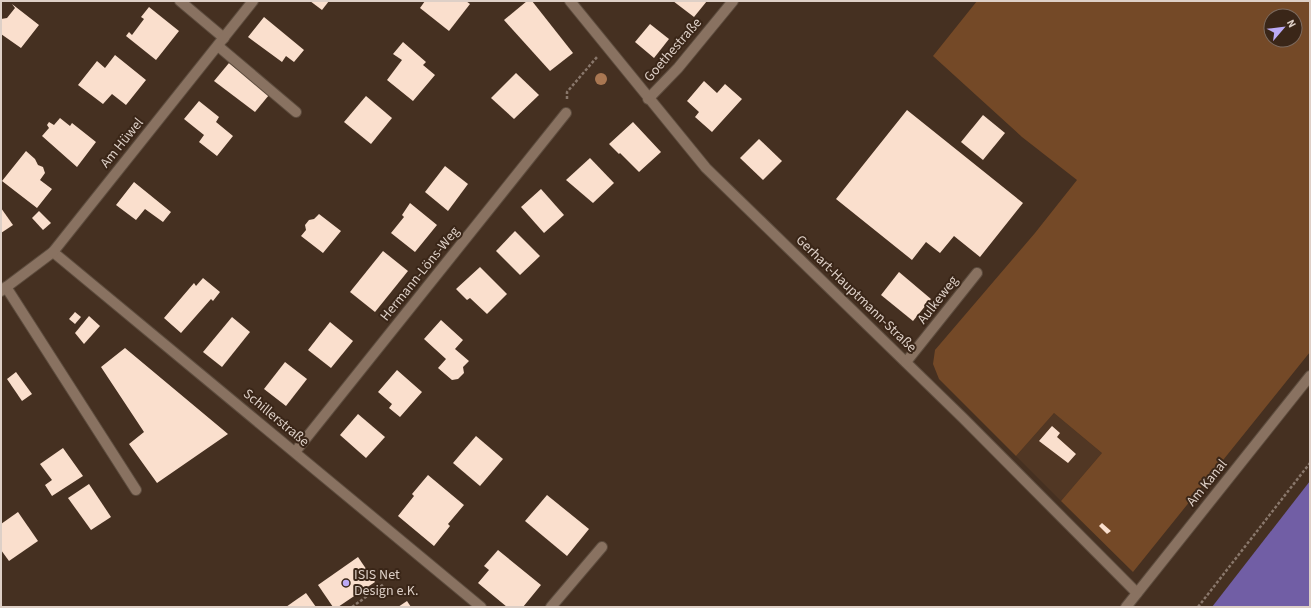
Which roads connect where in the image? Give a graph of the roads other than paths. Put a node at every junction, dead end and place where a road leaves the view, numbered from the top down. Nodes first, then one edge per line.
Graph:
1 (180, 1) edge
2 (253, 1) edge
3 (570, 1) edge
4 (733, 1) edge
5 (221, 42) junction
6 (648, 99) junction
7 (296, 112) dead end
8 (566, 114) road end
9 (53, 252) junction
10 (977, 273) dead end
11 (3, 289) edge
12 (906, 362) junction
13 (1310, 376) edge
14 (295, 452) junction
15 (136, 490) dead end
16 (602, 547) dead end
17 (1137, 593) junction
18 (481, 607) edge
19 (552, 607) edge
20 (1126, 607) edge

1 - 5 street
2 - 5 street, Am Hüwel
3 - 6 street, Gerhart-Hauptmann-Straße
4 - 6 street, Goethestraße
5 - 7 street
5 - 9 street, Am Hüwel
6 - 12 street, Gerhart-Hauptmann-Straße
8 - 14 street, Hermann-Löns-Weg
9 - 11 street, Am Hüwel
9 - 14 street, Schillerstraße
10 - 12 street, Aulkeweg
11 - 15 street
12 - 17 street, Gerhart-Hauptmann-Straße
13 - 17 street, Am Kanal
14 - 18 street, Schillerstraße
16 - 19 street
17 - 20 street, Am Kanal

